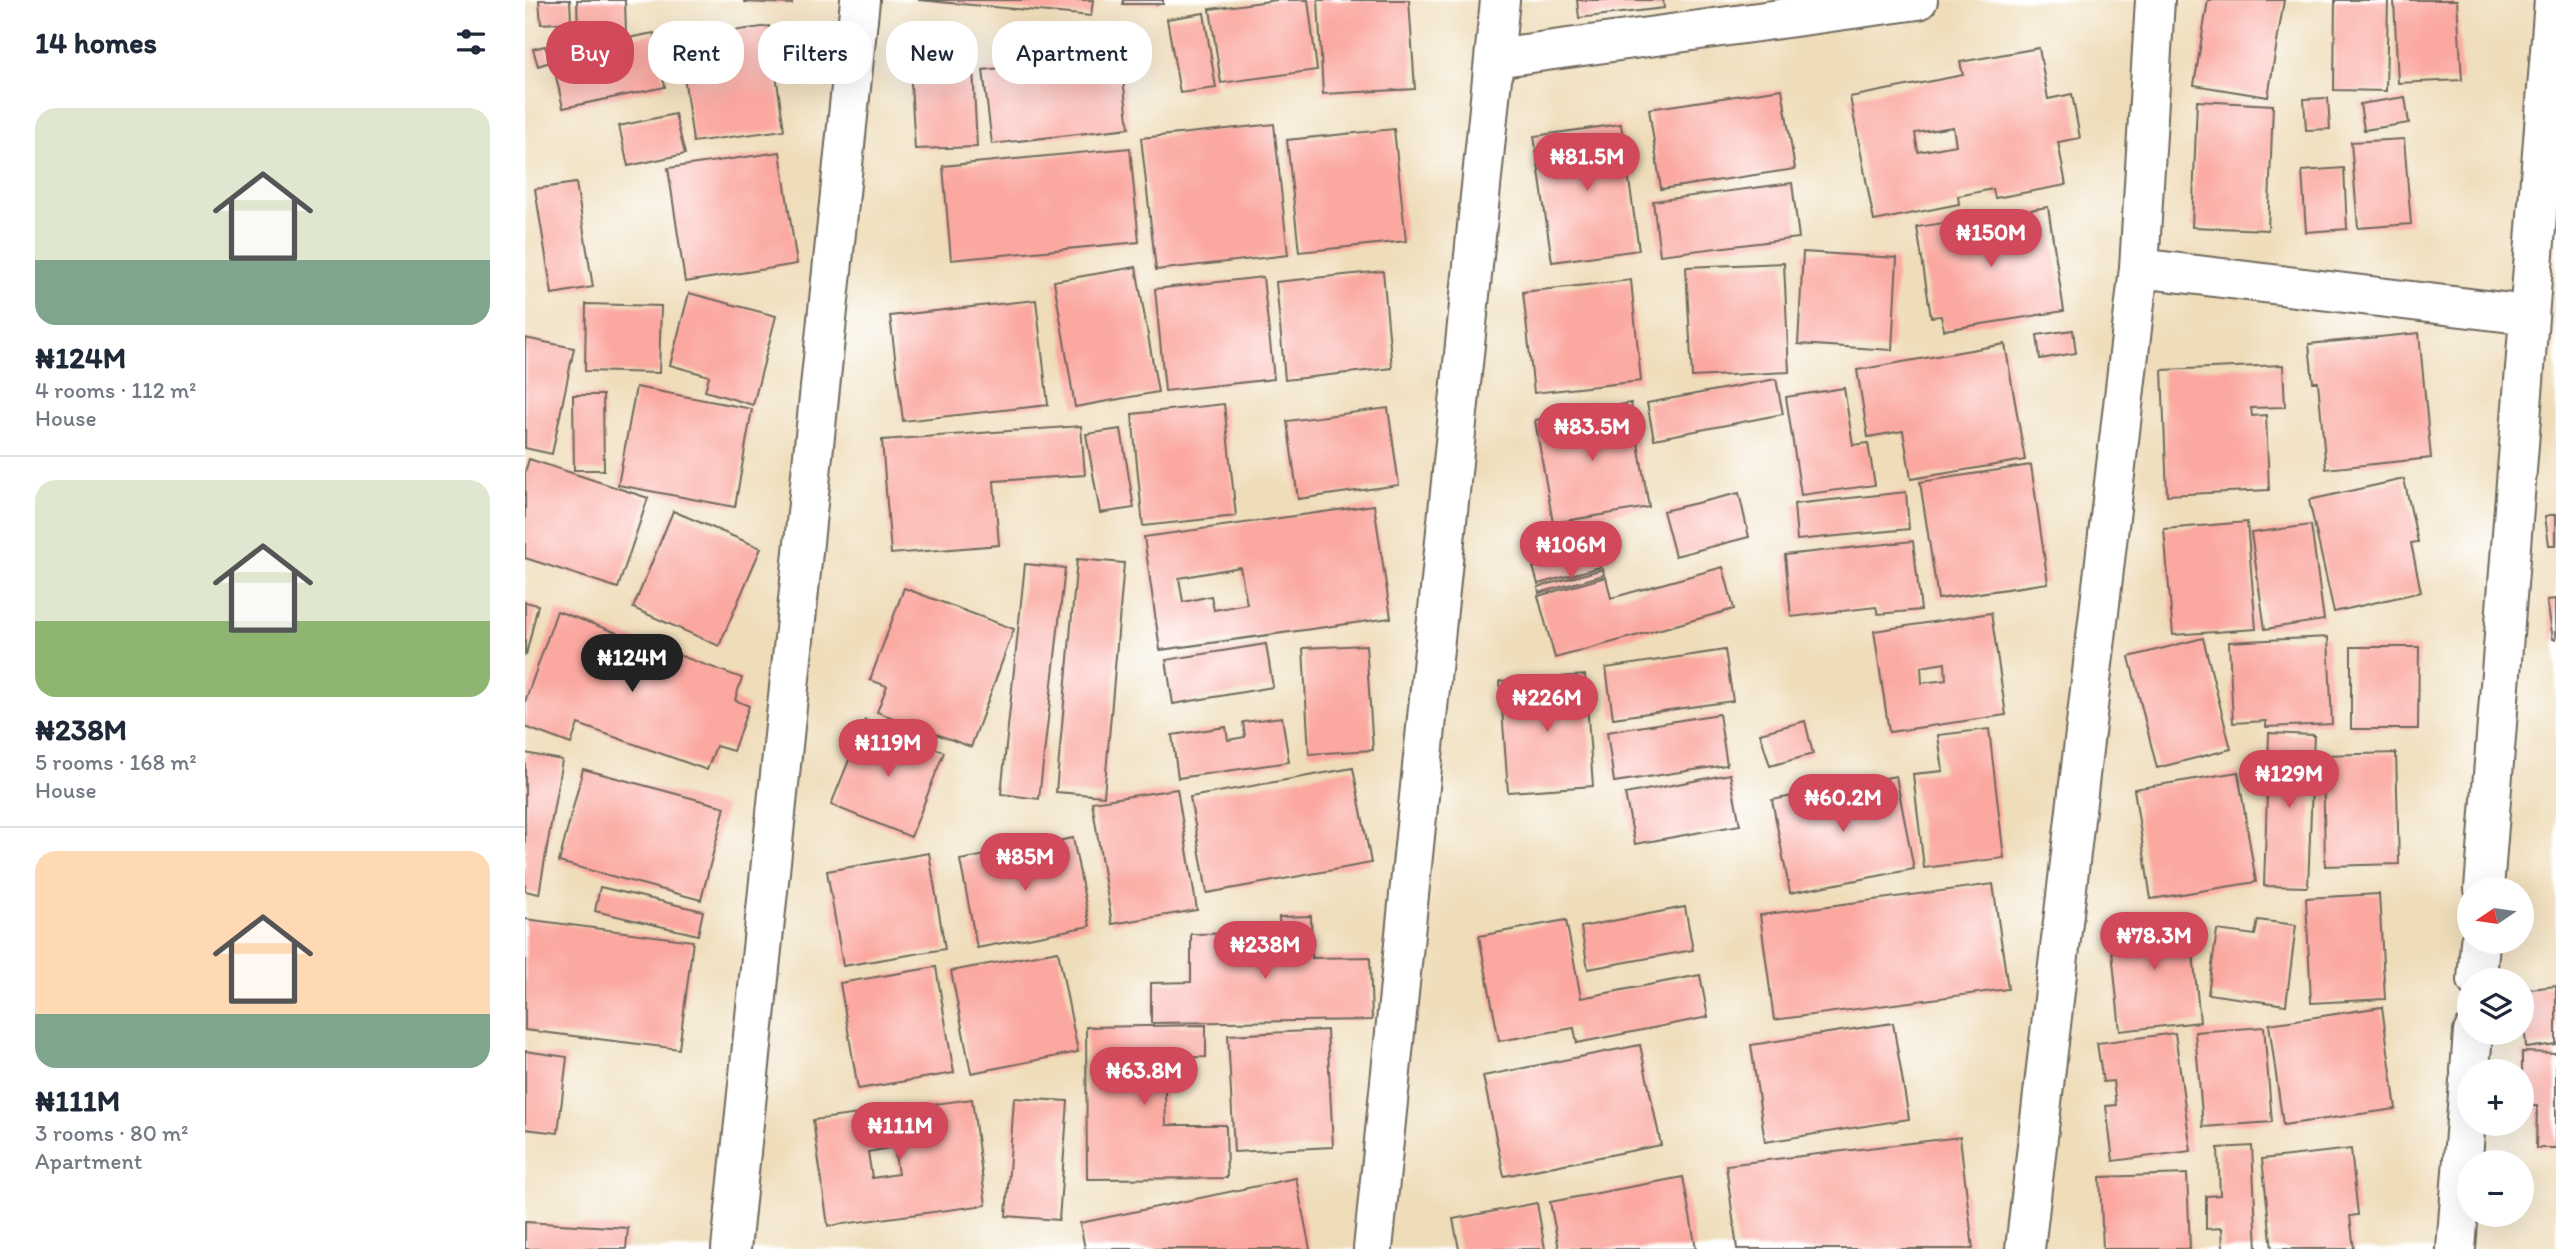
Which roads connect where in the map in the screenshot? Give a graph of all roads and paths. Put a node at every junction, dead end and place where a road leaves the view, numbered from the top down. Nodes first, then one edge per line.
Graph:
1 (860, 0) edge
2 (1500, 0) edge
3 (1918, 0) edge
4 (2155, 0) edge
5 (2554, 0) edge
6 (1495, 58) junction
7 (2139, 268) junction
8 (2528, 314) junction
9 (2485, 877) edge
10 (2465, 1136) edge
11 (731, 1249) edge
12 (1373, 1249) edge
13 (2025, 1249) edge
14 (2456, 1249) edge

1 - 11 street
2 - 6 street
3 - 6 street
4 - 7 street
5 - 8 street
6 - 12 street
7 - 8 street
7 - 13 street
8 - 9 street
10 - 14 street

